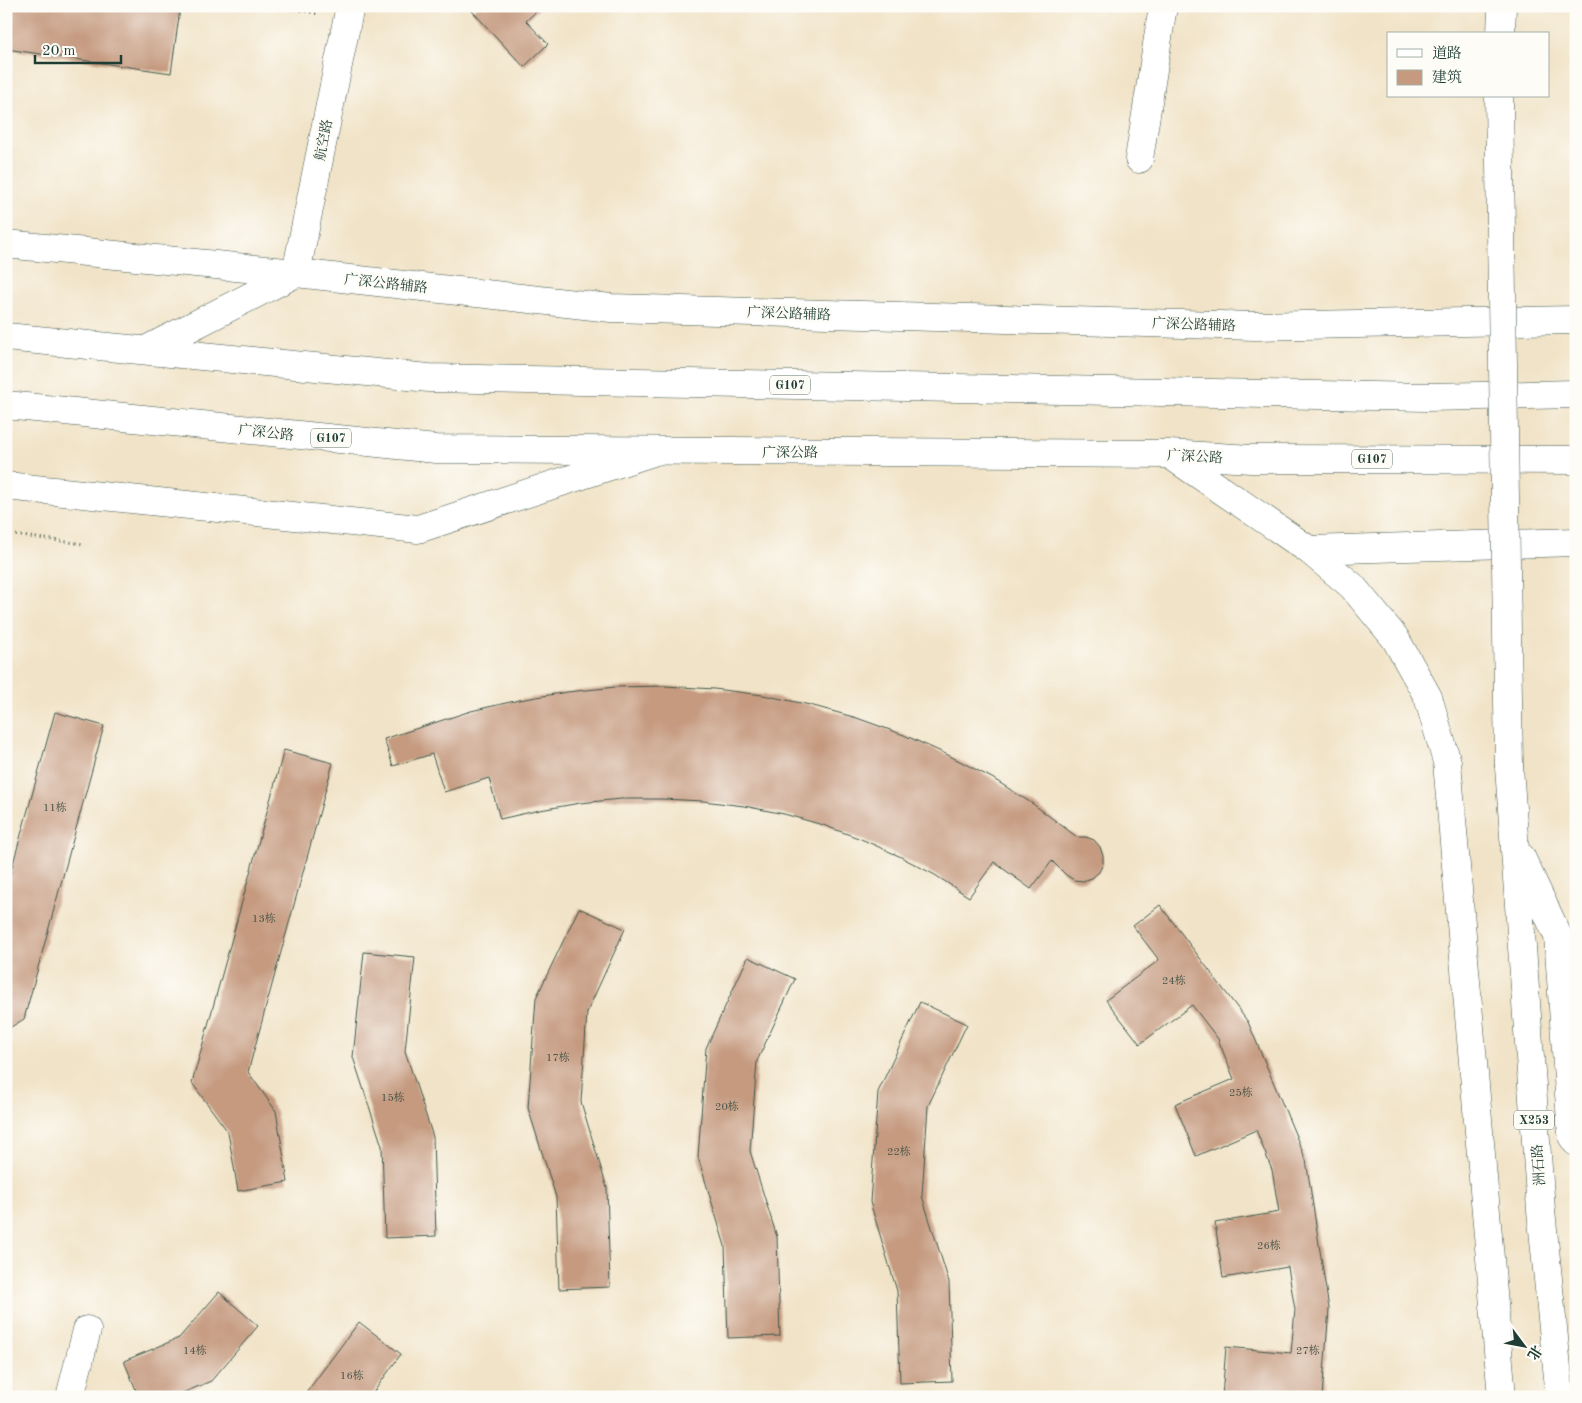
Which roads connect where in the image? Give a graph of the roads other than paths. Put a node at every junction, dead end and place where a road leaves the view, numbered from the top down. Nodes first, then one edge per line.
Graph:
1 (350, 6) edge
2 (1163, 6) edge
3 (1502, 6) edge
4 (1501, 32) edge
5 (1499, 98) edge
6 (1139, 159) dead end
7 (6, 244) edge
8 (296, 273) junction
9 (1576, 320) edge
10 (6, 336) edge
11 (146, 350) junction
12 (1576, 394) edge
13 (6, 404) edge
14 (656, 451) junction
15 (1169, 454) junction
16 (1576, 460) edge
17 (6, 486) edge
18 (1576, 542) edge
19 (1309, 550) junction
20 (1514, 842) junction
21 (1576, 1142) edge
22 (87, 1330) dead end
23 (70, 1397) edge
24 (1502, 1397) edge
25 (1560, 1397) edge

1 - 8 main road, 航空路
2 - 6 main road
3 - 4 main road
5 - 20 main road, 洲石路, bridge
7 - 8 main road, 广深公路辅路
8 - 9 main road, 广深公路辅路
8 - 11 main road
10 - 11 main road, G107
11 - 12 main road, G107
13 - 14 main road, 广深公路 / G107
14 - 15 main road, 广深公路 / G107
14 - 17 main road
15 - 16 main road, 广深公路 / G107
15 - 19 main road
18 - 19 main road
19 - 24 main road
20 - 21 main road
20 - 25 main road, 洲石路 / X253
22 - 23 main road

